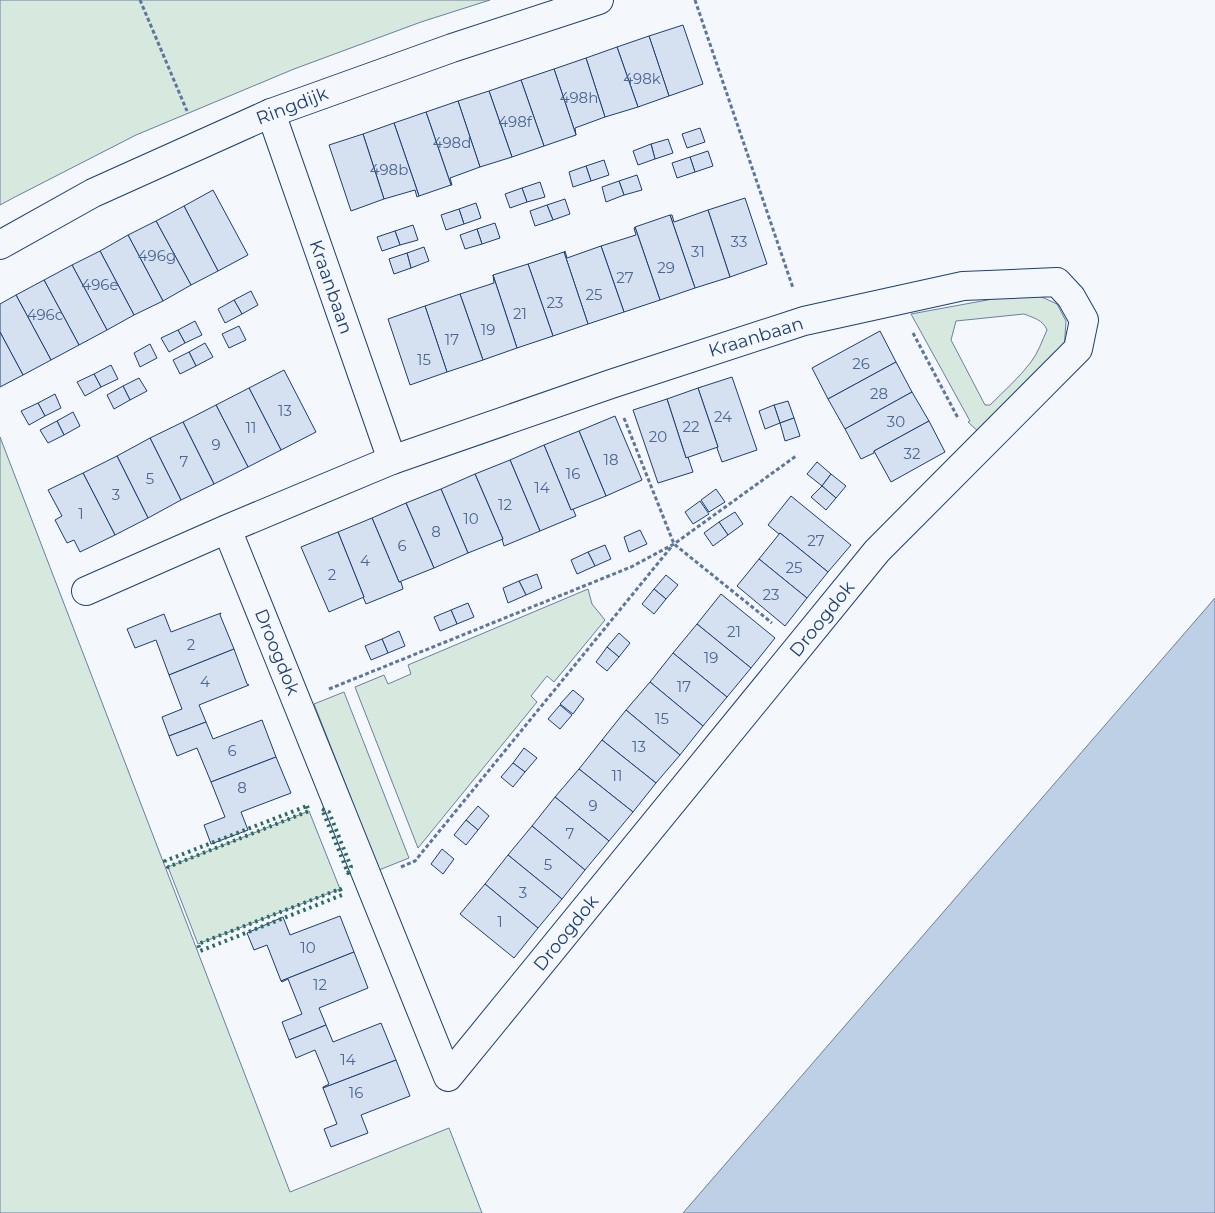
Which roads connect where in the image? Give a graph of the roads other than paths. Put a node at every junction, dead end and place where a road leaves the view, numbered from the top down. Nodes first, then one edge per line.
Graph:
1 (599, 0) edge
2 (271, 113) junction
3 (0, 246) edge
4 (1078, 349) joint
5 (392, 460) junction
6 (227, 529) junction
7 (86, 591) dead end

1 - 2 street, Ringdijk
2 - 3 street, Ringdijk
2 - 5 street, Kraanbaan
4 - 5 street, Kraanbaan
4 - 6 street, Droogdok
5 - 6 street, Kraanbaan
6 - 7 street, Kraanbaan

